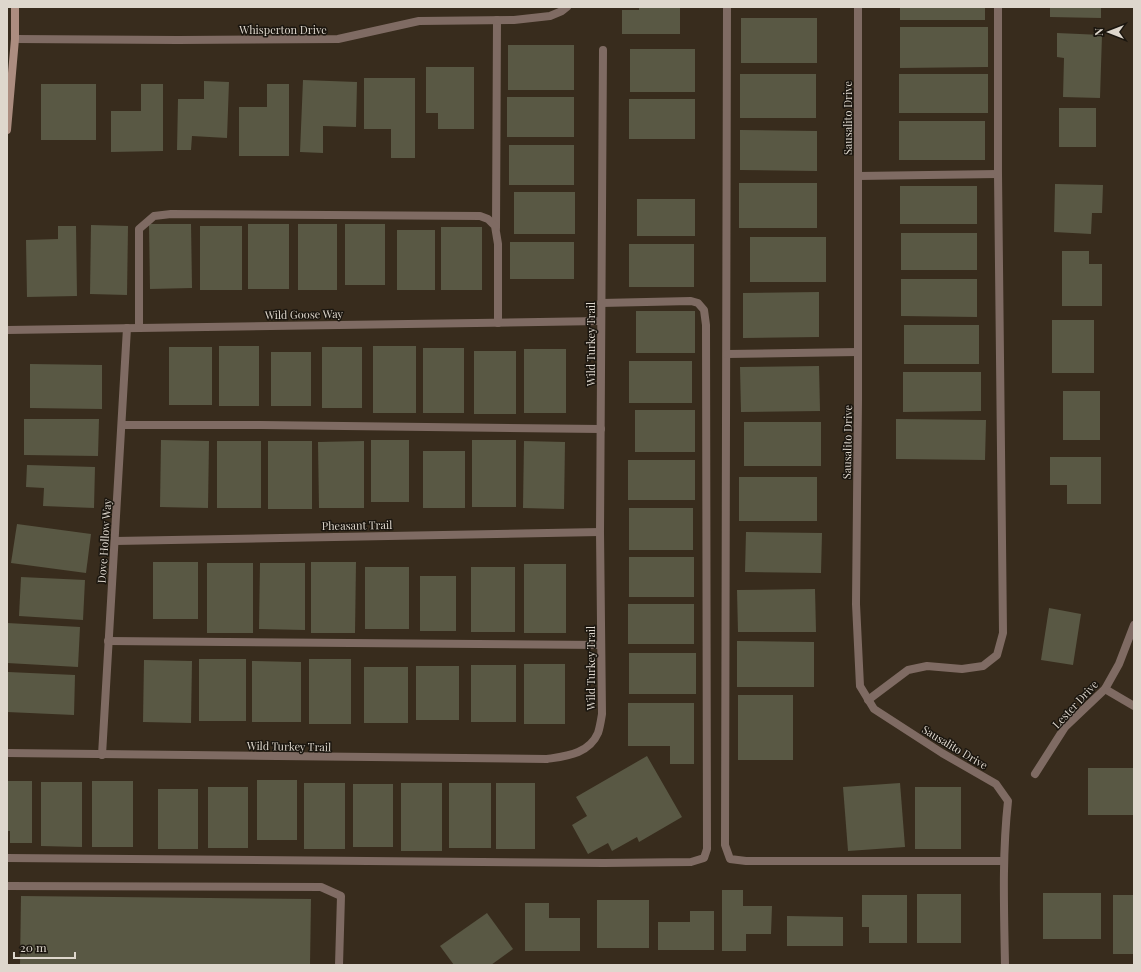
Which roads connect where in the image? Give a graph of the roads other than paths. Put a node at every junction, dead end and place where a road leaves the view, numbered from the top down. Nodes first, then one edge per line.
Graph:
1 (15, 7) edge
2 (567, 7) edge
3 (727, 7) edge
4 (858, 7) edge
5 (998, 7) edge
6 (497, 20) junction
7 (15, 39) junction
8 (603, 50) dead end
9 (7, 130) edge
10 (998, 174) junction
11 (858, 176) junction
12 (496, 229) junction
13 (601, 303) junction
14 (601, 321) junction
15 (498, 322) junction
16 (128, 328) junction
17 (139, 328) junction
18 (7, 330) edge
19 (858, 352) junction
20 (727, 354) junction
21 (122, 425) junction
22 (601, 429) junction
23 (600, 532) junction
24 (115, 541) junction
25 (1134, 625) edge
26 (108, 642) junction
27 (601, 645) junction
28 (1105, 689) junction
29 (868, 700) junction
30 (1134, 706) edge
31 (7, 753) edge
32 (102, 755) junction
33 (1035, 774) dead end
34 (7, 858) edge
35 (1004, 861) junction
36 (7, 886) edge
37 (339, 965) edge
38 (1005, 965) edge

1 - 7 main road
2 - 6 street, Whisperton Drive
3 - 20 street
4 - 11 street, Sausalito Drive
5 - 10 street
6 - 7 street, Whisperton Drive
6 - 12 street
7 - 9 main road
8 - 13 street, Wild Turkey Trail
10 - 11 street
10 - 29 street
11 - 19 street, Sausalito Drive
12 - 15 street
12 - 17 street
13 - 14 street, Wild Turkey Trail
13 - 34 street
14 - 15 street, Wild Goose Way
14 - 22 street, Wild Turkey Trail
15 - 17 street, Wild Goose Way
16 - 17 street, Wild Goose Way
16 - 18 street, Wild Goose Way
16 - 21 street, Dove Hollow Way
19 - 20 street
19 - 29 street, Sausalito Drive
20 - 35 street
21 - 22 street
21 - 24 street, Dove Hollow Way
22 - 23 street, Wild Turkey Trail
23 - 24 street, Pheasant Trail
23 - 27 street, Wild Turkey Trail
24 - 26 street, Dove Hollow Way
25 - 28 street, Lester Drive
26 - 27 street
26 - 32 street, Dove Hollow Way
27 - 32 street, Wild Turkey Trail
28 - 30 street
28 - 33 street, Lester Drive
29 - 35 street, Sausalito Drive
31 - 32 street, Wild Turkey Trail
35 - 38 street
36 - 37 street

